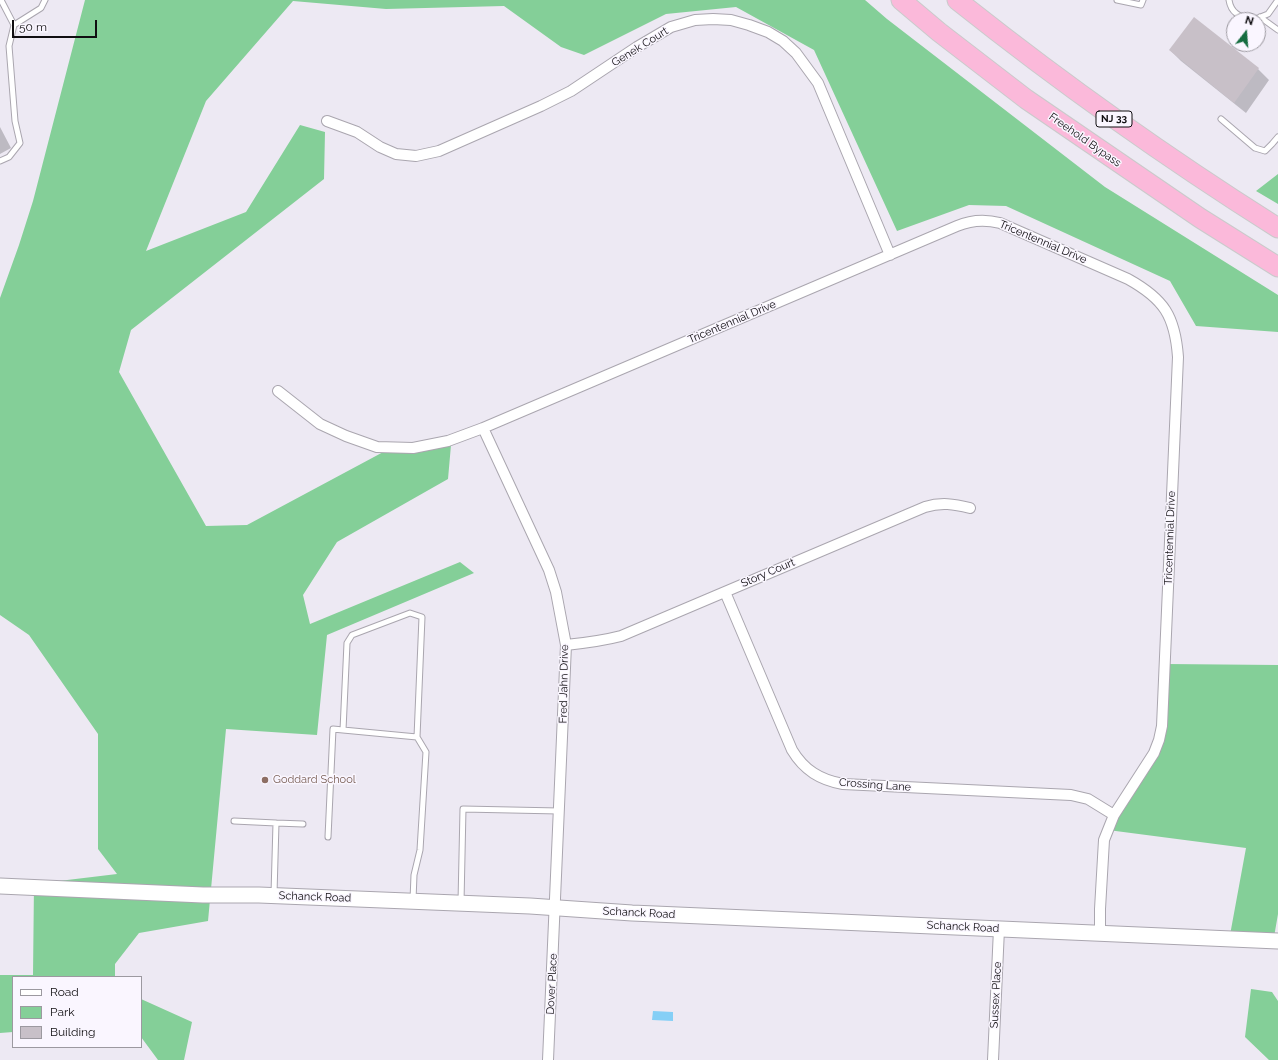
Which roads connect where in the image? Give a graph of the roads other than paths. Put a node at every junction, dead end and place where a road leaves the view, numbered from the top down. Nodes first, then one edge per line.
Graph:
1 (1, 0) edge
2 (45, 0) edge
3 (901, 0) edge
4 (957, 0) edge
5 (1116, 0) edge
6 (1143, 0) edge
7 (1229, 0) edge
8 (1278, 0) edge
9 (1235, 12) edge
10 (1266, 15) edge
11 (1266, 21) edge
12 (14, 26) junction
13 (1278, 30) edge
14 (1222, 119) dead end
15 (327, 121) dead end
16 (1278, 137) edge
17 (0, 161) edge
18 (1278, 228) edge
19 (890, 255) junction
20 (1278, 267) edge
21 (278, 391) dead end
22 (482, 428) junction
23 (970, 508) dead end
24 (724, 592) junction
25 (566, 645) junction
26 (343, 730) junction
27 (417, 737) junction
28 (559, 811) junction
29 (1114, 815) junction
30 (234, 821) dead end
31 (276, 823) junction
32 (303, 824) dead end
33 (328, 836) dead end
34 (0, 886) edge
35 (274, 895) junction
36 (413, 901) junction
37 (461, 903) junction
38 (555, 908) junction
39 (999, 929) junction
40 (1100, 933) junction
41 (1278, 941) edge
42 (548, 1060) edge
43 (993, 1060) edge

1 - 12 lane
2 - 12 lane
3 - 20 highway, Freehold Bypass
4 - 18 highway, NJ 33
5 - 6 lane
7 - 9 lane
8 - 10 lane
11 - 13 lane
12 - 17 lane
14 - 16 lane
15 - 19 street, Genek Court
19 - 22 street, Tricentennial Drive
19 - 29 street, Tricentennial Drive
21 - 22 street, Tricentennial Drive
22 - 25 street, Fred Jahn Drive
23 - 24 street, Story Court
24 - 25 street, Story Court
24 - 29 street, Crossing Lane
25 - 28 street, Fred Jahn Drive
26 - 27 lane
26 - 27 lane
26 - 33 lane
27 - 36 lane
28 - 37 lane
28 - 38 street, Fred Jahn Drive
29 - 40 street, Tricentennial Drive
30 - 31 lane
31 - 32 lane
31 - 35 lane
34 - 35 street, Schanck Road
35 - 36 street, Schanck Road
36 - 37 street, Schanck Road
37 - 38 street, Schanck Road
38 - 39 street, Schanck Road
38 - 42 street, Dover Place
39 - 40 street, Schanck Road
39 - 43 street, Sussex Place
40 - 41 street, Schanck Road

